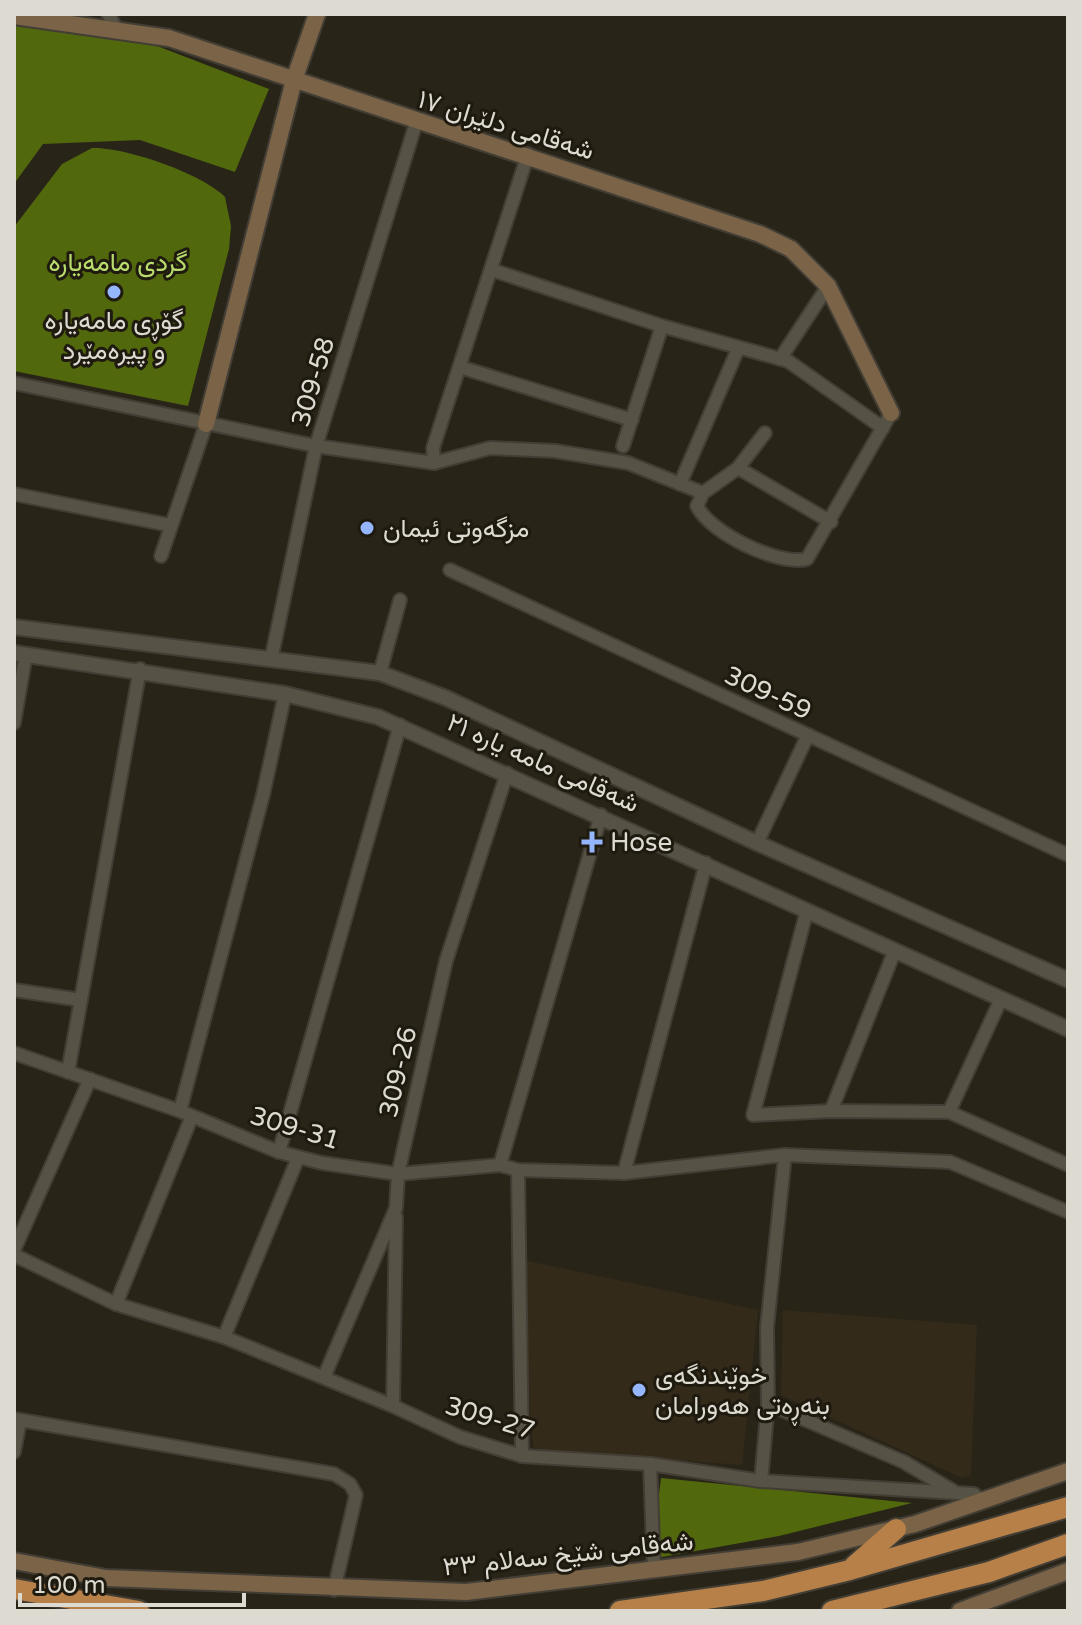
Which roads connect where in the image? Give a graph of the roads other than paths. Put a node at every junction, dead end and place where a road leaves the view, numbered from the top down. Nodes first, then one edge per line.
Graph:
1 (317, 14) edge
2 (14, 16) edge
3 (110, 20) edge
4 (294, 80) junction
5 (416, 123) junction
6 (528, 154) junction
7 (492, 270) junction
8 (828, 286) junction
9 (662, 326) junction
10 (738, 349) junction
11 (780, 359) junction
12 (460, 367) junction
13 (14, 383) edge
14 (632, 420) junction
15 (887, 421) junction
16 (206, 424) junction
17 (765, 433) dead end
18 (316, 446) junction
19 (623, 446) dead end
20 (434, 463) junction
21 (738, 468) junction
22 (680, 484) junction
23 (703, 493) junction
24 (14, 494) edge
25 (831, 522) junction
26 (169, 525) junction
27 (161, 556) dead end
28 (450, 570) dead end
29 (400, 600) dead end
30 (14, 627) edge
31 (20, 653) edge
32 (271, 660) junction
33 (140, 669) junction
34 (380, 673) junction
35 (285, 694) junction
36 (14, 723) edge
37 (400, 725) junction
38 (808, 735) junction
39 (507, 773) junction
40 (601, 815) junction
41 (757, 843) junction
42 (1068, 855) edge
43 (706, 863) junction
44 (807, 910) junction
45 (895, 950) junction
46 (1068, 980) edge
47 (14, 990) edge
48 (1001, 999) junction
49 (81, 1000) junction
50 (1068, 1029) edge
51 (14, 1053) edge
52 (68, 1072) junction
53 (90, 1079) junction
54 (831, 1111) junction
55 (949, 1112) junction
56 (186, 1114) junction
57 (279, 1152) junction
58 (785, 1155) junction
59 (298, 1158) junction
60 (500, 1165) junction
61 (1068, 1165) edge
62 (518, 1170) junction
63 (624, 1173) junction
64 (398, 1174) junction
65 (396, 1208) junction
66 (1068, 1212) edge
67 (14, 1253) edge
68 (116, 1304) junction
69 (224, 1337) junction
70 (324, 1377) junction
71 (768, 1404) junction
72 (393, 1406) junction
73 (17, 1420) edge
74 (14, 1452) edge
75 (522, 1456) junction
76 (650, 1464) junction
77 (1068, 1471) edge
78 (761, 1481) junction
79 (956, 1493) junction
80 (981, 1501) junction
81 (1068, 1507) edge
82 (896, 1529) junction
83 (1068, 1544) edge
84 (14, 1561) edge
85 (850, 1570) junction
86 (654, 1571) junction
87 (1068, 1571) edge
88 (14, 1589) edge
89 (334, 1590) junction
90 (840, 1610) edge
91 (139, 1611) edge
92 (620, 1611) edge
93 (960, 1611) edge

1 - 4 main road
2 - 3 main road, شەقامی دلێران ١٧
3 - 4 main road, شەقامی دلێران ١٧
4 - 5 main road, شەقامی دلێران ١٧
4 - 16 main road
5 - 6 main road, شەقامی دلێران ١٧
5 - 18 street, 309-58
6 - 7 street
6 - 8 main road, شەقامی دلێران ١٧
7 - 9 street
7 - 12 street
8 - 11 street
8 - 15 main road, شەقامی دلێران ١٧
9 - 10 street
9 - 14 street
10 - 11 street
10 - 22 street
11 - 15 street
12 - 14 street
12 - 20 street
13 - 16 street
14 - 19 street
15 - 25 street
16 - 18 street
16 - 26 street
17 - 21 street
18 - 20 street
18 - 32 street, 309-58
20 - 22 street
21 - 23 street
21 - 25 street
22 - 23 street
23 - 25 street
24 - 26 street
26 - 27 street
28 - 38 street, 309-59
29 - 34 street
30 - 32 street, شەقامی مامە یارە ٢١
31 - 33 street, شەقامی مامە یارە ٢١
31 - 36 street
32 - 34 street, شەقامی مامە یارە ٢١
33 - 35 street, شەقامی مامە یارە ٢١
33 - 49 street
34 - 41 street, شەقامی مامە یارە ٢١
35 - 37 street, شەقامی مامە یارە ٢١
35 - 56 street
37 - 39 street, شەقامی مامە یارە ٢١
37 - 57 street
38 - 41 street
38 - 42 street, 309-59
39 - 40 street, شەقامی مامە یارە ٢١
39 - 64 street, 309-26
40 - 43 street, شەقامی مامە یارە ٢١
40 - 60 street
41 - 46 street, شەقامی مامە یارە ٢١
43 - 44 street, شەقامی مامە یارە ٢١
43 - 63 street
44 - 45 street, شەقامی مامە یارە ٢١
44 - 54 street
45 - 48 street, شەقامی مامە یارە ٢١
45 - 54 street
47 - 49 street
48 - 50 street, شەقامی مامە یارە ٢١
48 - 55 street
49 - 52 street
51 - 52 street, 309-31
52 - 53 street, 309-31
53 - 56 street, 309-31
53 - 67 street
54 - 55 street
55 - 61 street
56 - 57 street, 309-31
56 - 68 street
57 - 59 street, 309-31
58 - 63 street, 309-31
58 - 66 street, 309-31
58 - 71 street
59 - 64 street, 309-31
59 - 69 street
60 - 62 street, 309-31
60 - 64 street, 309-31
62 - 63 street, 309-31
62 - 75 street
64 - 65 street, 309-26
65 - 70 street, 309-26
65 - 72 street
67 - 68 street, 309-27
68 - 69 street, 309-27
69 - 70 street, 309-27
70 - 72 street, 309-27
71 - 78 street
71 - 79 street
72 - 75 street, 309-27
73 - 74 street
73 - 89 street
75 - 76 street, 309-27
76 - 78 street, 309-27
76 - 86 street
77 - 80 main road, شەقامی شێخ سەلام ٣٣
78 - 79 street, 309-27
79 - 80 street, 309-27
80 - 82 main road, شەقامی شێخ سەلام ٣٣
81 - 85 highway
82 - 85 highway
82 - 86 main road, شەقامی شێخ سەلام ٣٣
83 - 90 highway
84 - 89 main road, شەقامی شێخ سەلام ٣٣
85 - 92 highway
86 - 89 main road, شەقامی شێخ سەلام ٣٣
87 - 93 main road
88 - 91 highway

